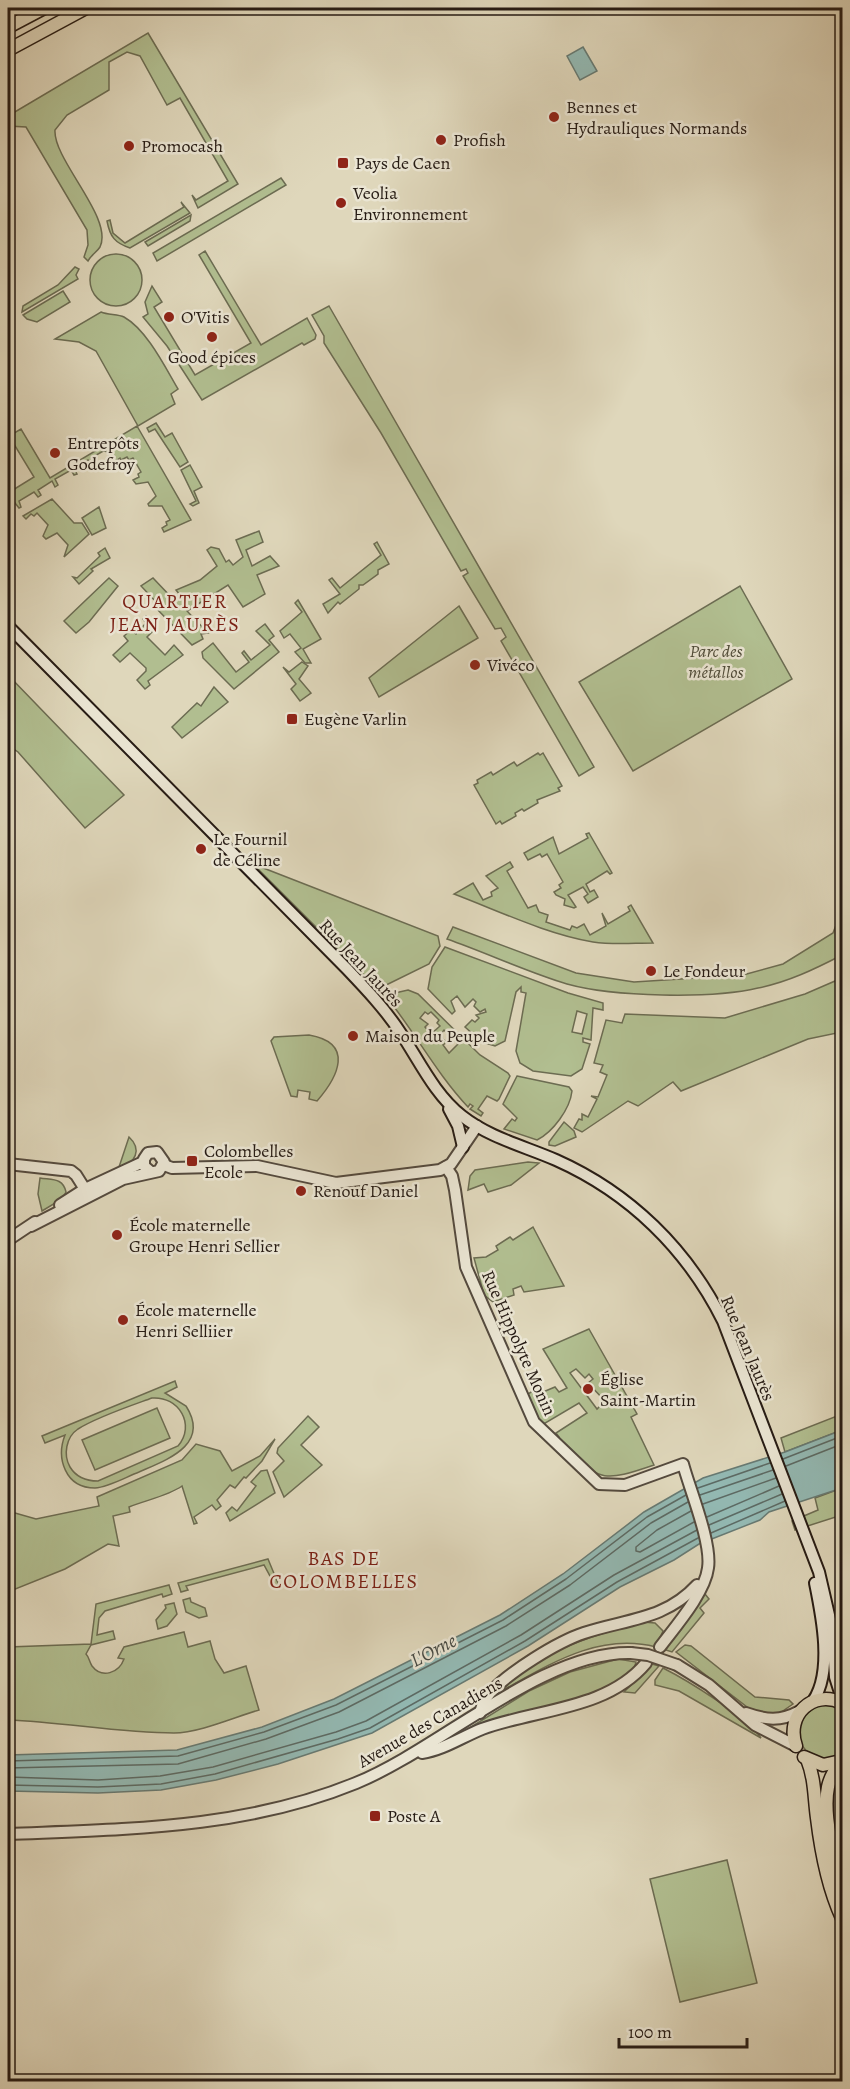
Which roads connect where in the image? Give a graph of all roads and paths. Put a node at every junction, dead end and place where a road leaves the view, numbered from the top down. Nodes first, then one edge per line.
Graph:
1 (44, 8) edge
2 (86, 8) edge
3 (8, 27) edge
4 (8, 50) edge
5 (8, 626) edge
6 (438, 1091) junction
7 (477, 1126) junction
8 (463, 1147) junction
9 (143, 1162) junction
10 (8, 1164) edge
11 (164, 1165) junction
12 (446, 1167) junction
13 (152, 1172) junction
14 (87, 1193) junction
15 (8, 1240) edge
16 (810, 1553) junction
17 (707, 1574) junction
18 (660, 1647) dead end
19 (646, 1663) dead end
20 (813, 1701) junction
21 (843, 1701) edge
22 (742, 1711) junction
23 (800, 1711) junction
24 (480, 1713) junction
25 (801, 1752) junction
26 (416, 1753) junction
27 (842, 1761) edge
28 (8, 1834) edge
29 (843, 1890) edge
30 (843, 1918) edge

1 - 3 main road
2 - 4 main road
5 - 6 street, Rue Jean Jaurès
6 - 7 street, Rue Jean Jaurès
6 - 8 street
7 - 8 street
7 - 16 street, Rue Jean Jaurès
8 - 12 street
9 - 11 street
9 - 13 street
9 - 14 street
10 - 14 street
11 - 12 street
11 - 13 street
12 - 17 street, Rue Hippolyte Monin
13 - 14 street
14 - 15 street
16 - 20 street
16 - 21 street
17 - 18 street
17 - 24 street
19 - 26 street
20 - 21 main road
20 - 23 main road
22 - 23 street, Avenue des Canadiens
22 - 24 street, Avenue des Canadiens, bridge
22 - 25 street, Avenue des Canadiens
23 - 25 main road
24 - 26 street, Avenue des Canadiens
25 - 27 main road
25 - 30 main road
26 - 28 street, Avenue des Canadiens
27 - 29 main road

